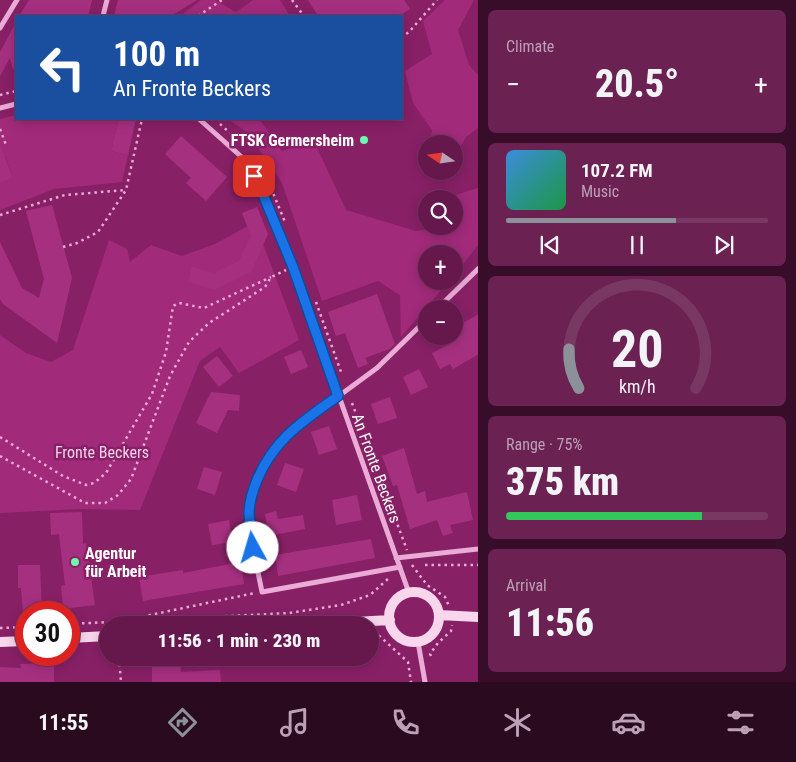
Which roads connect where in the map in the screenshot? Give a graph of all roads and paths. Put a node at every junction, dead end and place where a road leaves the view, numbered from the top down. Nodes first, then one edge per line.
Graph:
1 (17, 0) edge
2 (107, 0) edge
3 (222, 0) edge
4 (292, 0) edge
5 (437, 0) edge
6 (103, 15) edge
7 (200, 15) edge
8 (303, 15) edge
9 (0, 28) edge
10 (403, 36) edge
11 (15, 91) edge
12 (0, 96) edge
13 (15, 104) edge
14 (0, 108) edge
15 (142, 120) edge
16 (200, 120) edge
17 (0, 129) edge
18 (6, 145) dead end
19 (126, 190) junction
20 (0, 215) edge
21 (63, 247) dead end
22 (293, 267) junction
23 (478, 268) edge
24 (271, 277) junction
25 (446, 300) edge
26 (418, 328) edge
27 (338, 396) junction
28 (0, 437) edge
29 (0, 456) edge
30 (478, 549) edge
31 (396, 558) junction
32 (478, 565) edge
33 (400, 567) junction
34 (262, 592) junction
35 (409, 593) junction
36 (439, 615) junction
37 (147, 616) edge
38 (230, 616) edge
39 (478, 617) edge
40 (390, 620) junction
41 (379, 621) edge
42 (80, 623) edge
43 (99, 623) edge
44 (15, 627) edge
45 (0, 628) edge
46 (99, 636) edge
47 (379, 636) edge
48 (80, 637) edge
49 (15, 641) edge
50 (0, 642) edge
51 (418, 642) junction
52 (120, 666) edge
53 (121, 682) edge
54 (411, 682) edge
55 (425, 682) edge

1 - 9 street
2 - 6 street
3 - 7 path
4 - 8 path
5 - 10 path
11 - 12 path
13 - 14 street
15 - 19 path
16 - 22 street, An Fronte Beckers
17 - 18 path
19 - 20 path
19 - 21 path
22 - 24 path
22 - 27 street, An Fronte Beckers
23 - 25 street
24 - 28 path
24 - 29 path
26 - 27 street
27 - 31 street, An Fronte Beckers
27 - 34 street
30 - 31 street
31 - 33 street, An Fronte Beckers
32 - 33 path
33 - 34 street
33 - 35 street, An Fronte Beckers
33 - 38 path
34 - 37 path
35 - 36 main road
35 - 40 main road
36 - 39 main road
36 - 51 main road
40 - 41 main road
40 - 51 main road
42 - 43 path
44 - 45 path
46 - 48 main road
47 - 54 path
49 - 50 main road
51 - 55 street
52 - 53 path

